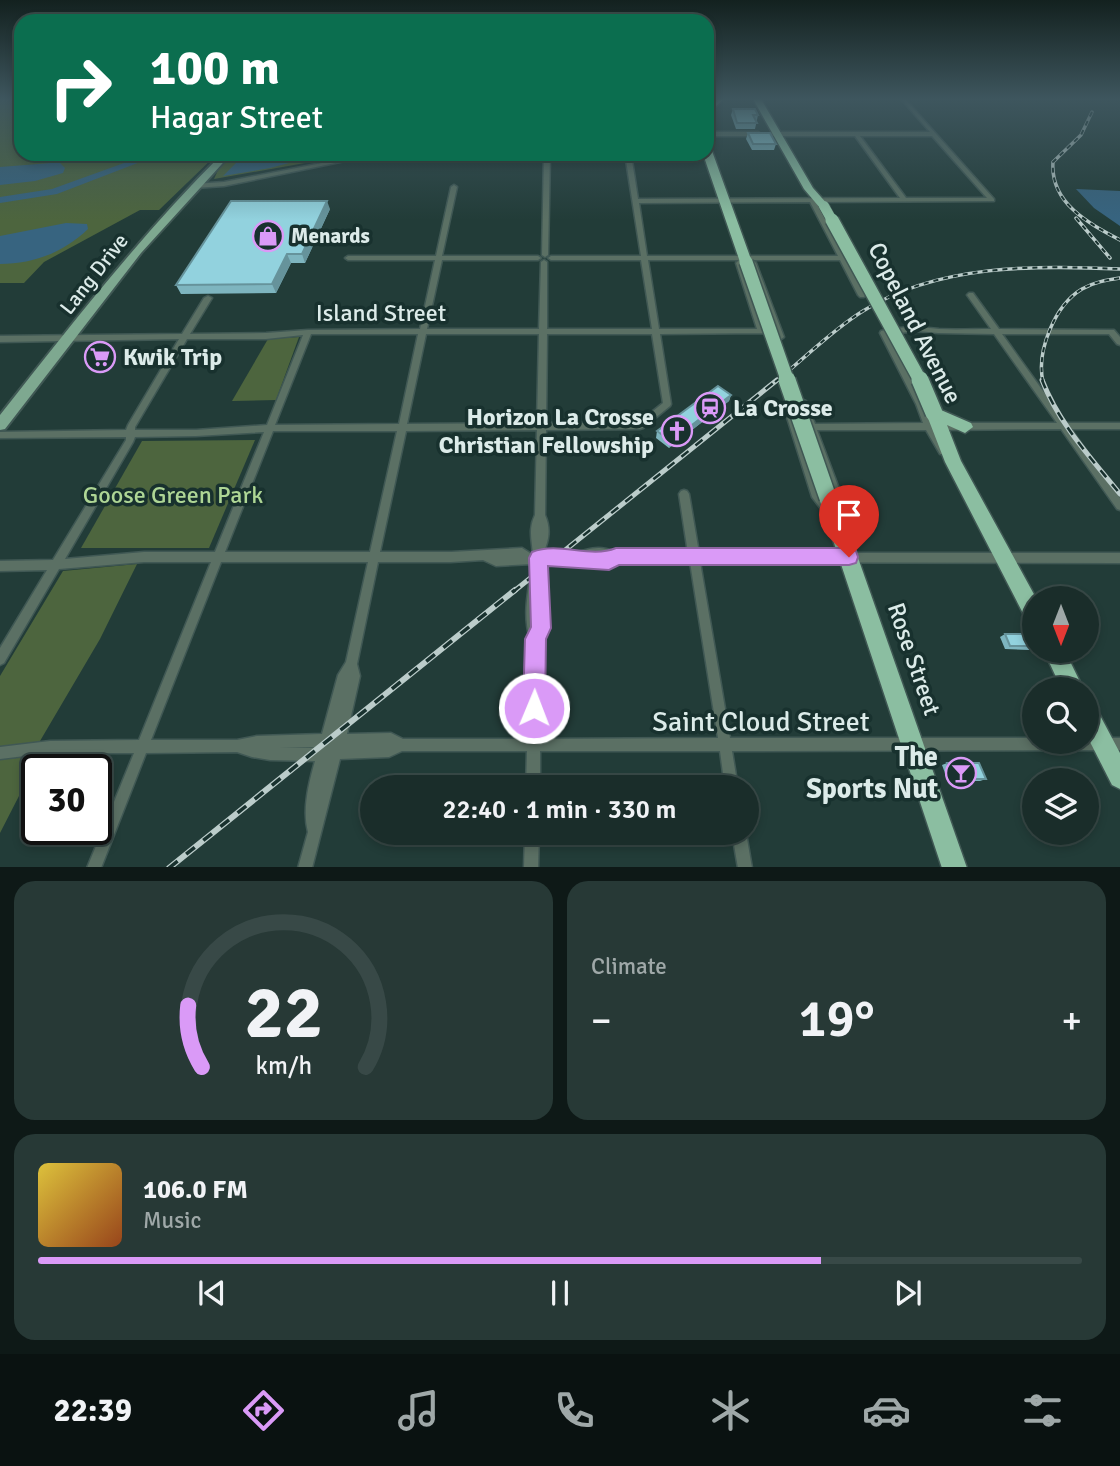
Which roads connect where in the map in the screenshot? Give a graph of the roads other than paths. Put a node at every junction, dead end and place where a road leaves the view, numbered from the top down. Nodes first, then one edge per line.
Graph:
1 (779, 139) edge
2 (860, 139) edge
3 (939, 139) edge
4 (220, 161) edge
5 (341, 161) edge
6 (547, 161) edge
7 (629, 161) edge
8 (710, 161) edge
9 (194, 186) junction
10 (454, 187) dead end
11 (724, 200) junction
12 (904, 200) junction
13 (636, 201) junction
14 (819, 202) junction
15 (348, 258) dead end
16 (437, 258) junction
17 (544, 258) junction
18 (645, 258) junction
19 (843, 258) junction
20 (746, 260) junction
21 (862, 295) dead end
22 (971, 295) dead end
23 (208, 298) dead end
24 (543, 331) junction
25 (656, 331) junction
26 (998, 331) junction
27 (308, 332) junction
28 (421, 332) junction
29 (185, 337) junction
30 (780, 337) dead end
31 (0, 339) edge
32 (68, 339) junction
33 (1120, 342) edge
34 (933, 422) junction
35 (0, 425) edge
36 (1120, 426) edge
37 (541, 427) junction
38 (812, 427) junction
39 (965, 427) joint
40 (1065, 427) junction
41 (269, 428) junction
42 (400, 428) junction
43 (130, 434) junction
44 (0, 435) edge
45 (684, 494) dead end
46 (1120, 506) edge
47 (837, 523) junction
48 (216, 556) junction
49 (535, 556) junction
50 (694, 557) junction
51 (849, 557) junction
52 (373, 558) junction
53 (1004, 558) junction
54 (1120, 558) edge
55 (54, 565) junction
56 (0, 566) edge
57 (1022, 592) edge
58 (0, 659) edge
59 (1099, 729) edge
60 (914, 745) junction
61 (1112, 745) edge
62 (142, 746) junction
63 (332, 746) junction
64 (533, 746) junction
65 (725, 746) junction
66 (0, 753) edge
67 (533, 775) edge
68 (730, 775) edge
69 (1120, 777) edge
70 (532, 845) edge
71 (741, 845) edge
72 (94, 867) edge
73 (305, 867) edge
74 (531, 867) edge
75 (745, 867) edge
76 (956, 867) edge

1 - 14 highway, Copeland Avenue
2 - 12 street
3 - 12 street
4 - 9 main road, Lang Drive
5 - 9 street
6 - 17 street
7 - 13 street
8 - 11 highway, Rose Street
9 - 32 main road, Lang Drive
10 - 16 street
11 - 13 street
11 - 14 street
11 - 20 highway, Rose Street
12 - 14 street
13 - 18 street
14 - 19 street
14 - 34 highway, Copeland Avenue, bridge
15 - 16 street
16 - 17 street
16 - 28 street
17 - 18 street
17 - 24 street
18 - 20 street
18 - 25 street
19 - 20 street
19 - 21 street
20 - 25 street, Island Street
20 - 30 street
20 - 47 highway, Rose Street, bridge
22 - 26 street
23 - 29 street
24 - 25 street, Island Street
24 - 28 street, Island Street
24 - 37 street
25 - 37 street
26 - 33 street
26 - 34 street
26 - 40 street
27 - 28 street, Island Street
27 - 29 street, Island Street
27 - 41 street
28 - 42 street
29 - 32 street, Island Street
29 - 43 street
31 - 32 street, Island Street
32 - 35 main road, Lang Drive
34 - 38 street
34 - 39 highway
34 - 53 highway, Copeland Avenue
36 - 40 street
37 - 42 street
37 - 49 street
38 - 47 street
38 - 47 street
39 - 40 street
40 - 46 street
41 - 42 street
41 - 43 street
41 - 48 street
42 - 52 street
43 - 44 street
43 - 55 street
45 - 50 street
47 - 51 highway, Rose Street
48 - 52 street
48 - 55 street
48 - 62 street
49 - 50 street
49 - 52 street
49 - 64 street
50 - 51 street
50 - 65 street
51 - 53 street
51 - 60 highway, Rose Street
52 - 63 street
53 - 54 street
53 - 57 highway, Copeland Avenue
55 - 56 street
55 - 58 street
59 - 61 highway
60 - 61 street, Saint Cloud Street
60 - 65 street, Saint Cloud Street
60 - 76 highway, Rose Street
61 - 69 highway
62 - 63 street, Saint Cloud Street
62 - 66 street, Saint Cloud Street
62 - 72 street
63 - 64 street, Saint Cloud Street
63 - 73 street
64 - 65 street, Saint Cloud Street
64 - 67 street
65 - 68 street
70 - 74 street
71 - 75 street

